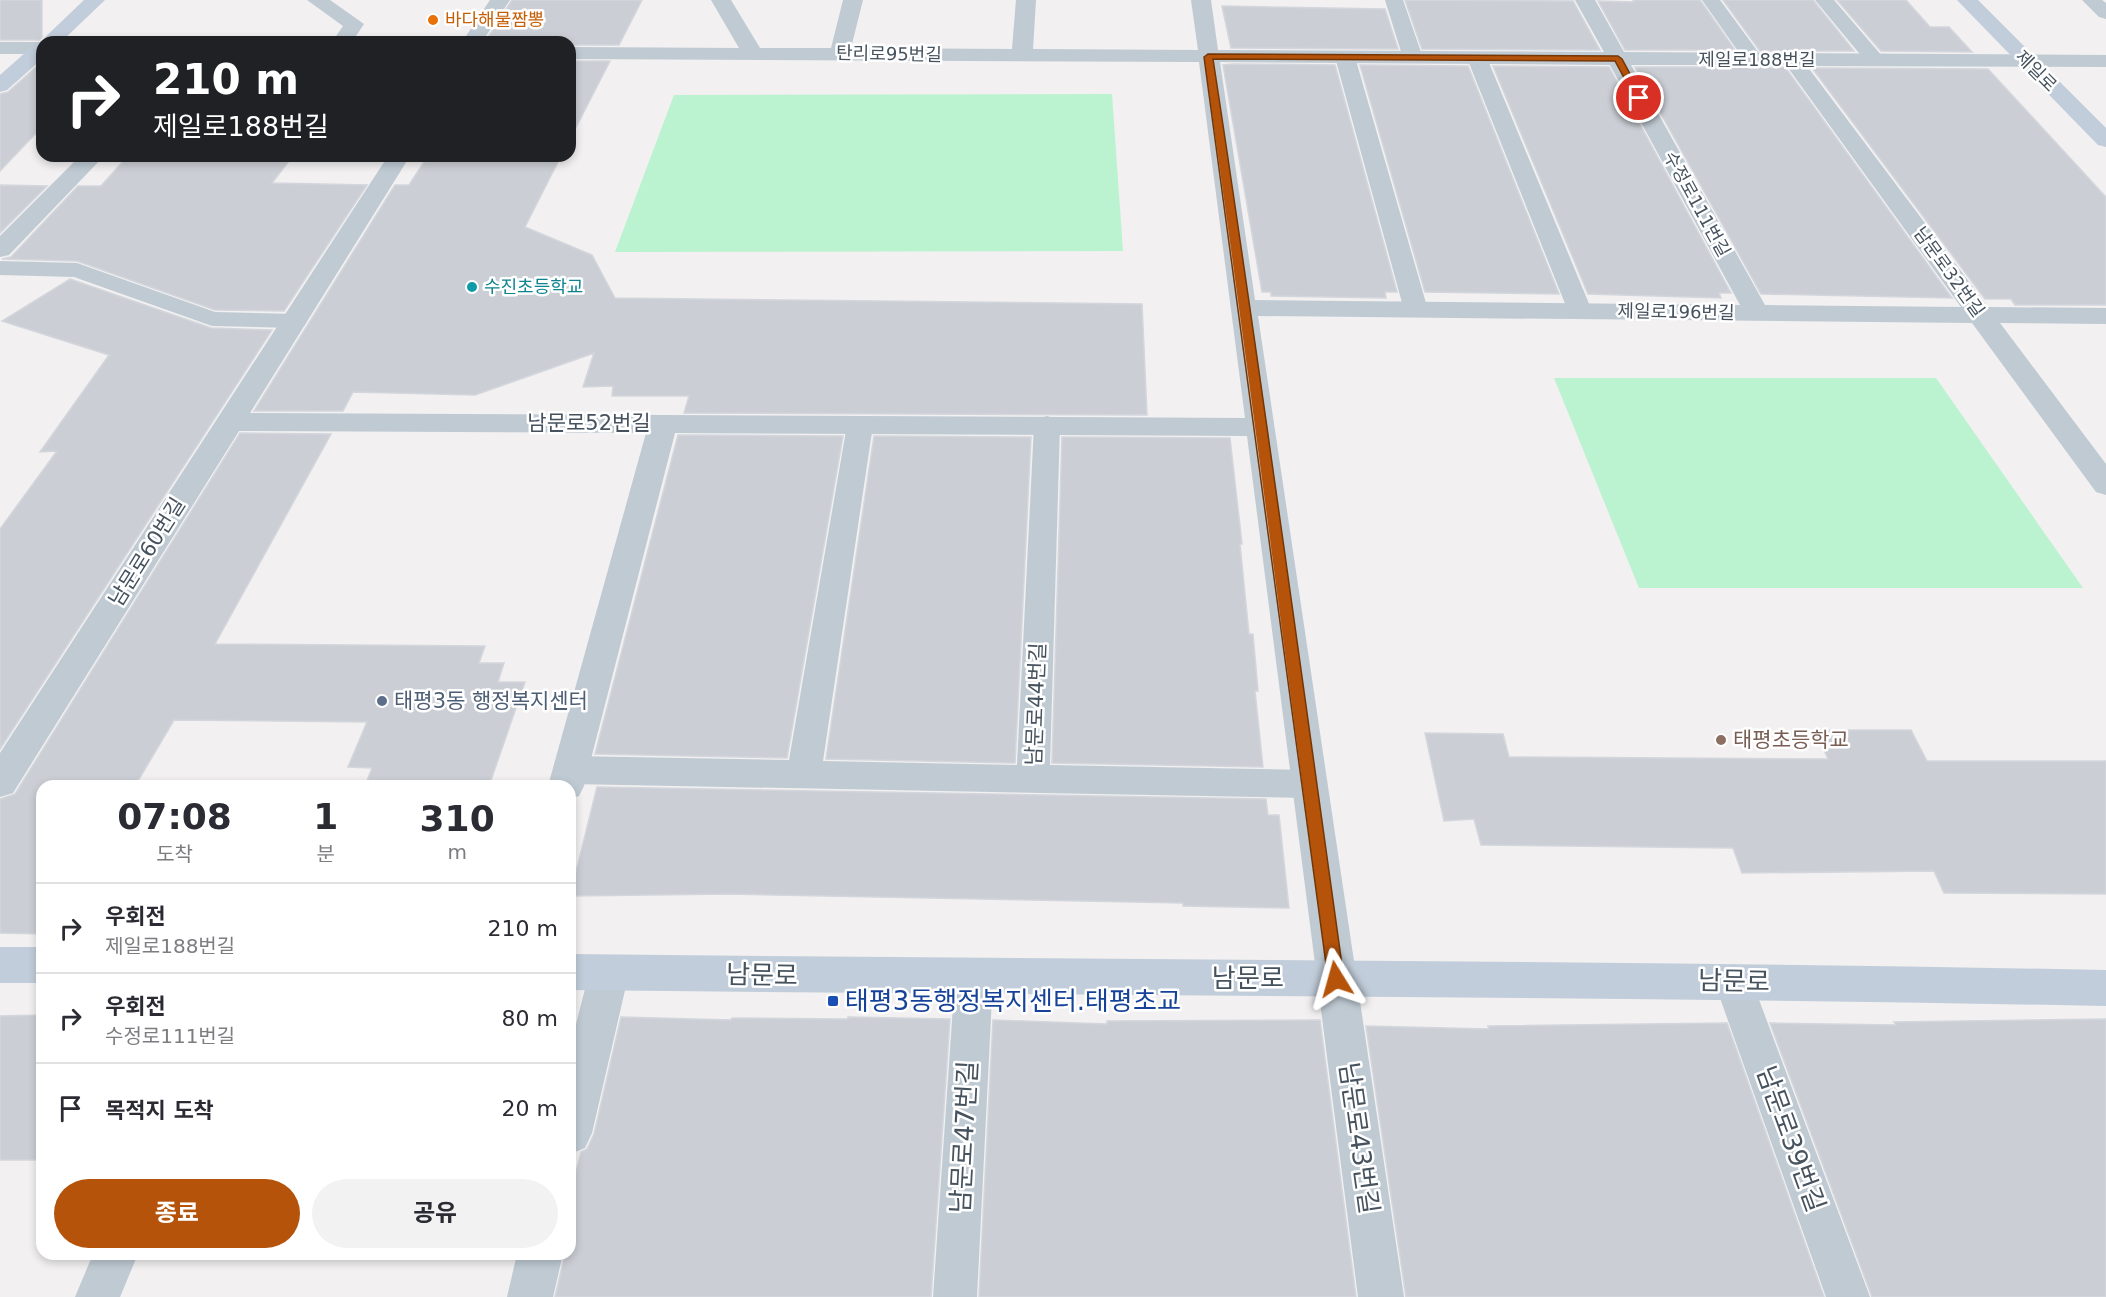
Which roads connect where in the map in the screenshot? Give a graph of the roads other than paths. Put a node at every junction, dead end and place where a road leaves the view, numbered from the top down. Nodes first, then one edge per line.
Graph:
1 (95, 0) edge
2 (317, 0) edge
3 (500, 0) edge
4 (721, 0) edge
5 (853, 0) edge
6 (1026, 0) edge
7 (1201, 0) edge
8 (1394, 0) edge
9 (1586, 0) edge
10 (1711, 0) edge
11 (1824, 0) edge
12 (1967, 0) edge
13 (1983, 0) edge
14 (2091, 0) edge
15 (2106, 13) edge
16 (56, 36) edge
17 (346, 36) edge
18 (476, 36) edge
19 (0, 48) edge
20 (36, 48) edge
21 (752, 52) junction
22 (36, 53) edge
23 (576, 53) edge
24 (840, 53) junction
25 (1022, 56) junction
26 (1208, 57) junction
27 (1344, 57) junction
28 (1413, 58) junction
29 (1477, 58) junction
30 (1618, 59) junction
31 (1754, 60) junction
32 (1792, 60) junction
33 (1875, 60) junction
34 (2036, 61) junction
35 (2106, 61) edge
36 (0, 86) edge
37 (2106, 120) edge
38 (2106, 140) edge
39 (87, 162) edge
40 (395, 162) edge
41 (0, 250) edge
42 (0, 268) edge
43 (1246, 308) junction
44 (1416, 310) junction
45 (1580, 311) junction
46 (1757, 313) junction
47 (1980, 315) junction
48 (2106, 316) edge
49 (295, 321) junction
50 (229, 422) junction
51 (663, 424) junction
52 (860, 425) junction
53 (1047, 425) junction
54 (1260, 427) junction
55 (2106, 485) edge
56 (804, 775) junction
57 (568, 778) edge
58 (1033, 779) junction
59 (0, 783) edge
60 (1309, 784) junction
61 (0, 965) edge
62 (36, 965) edge
63 (590, 972) edge
64 (974, 977) junction
65 (1336, 979) junction
66 (1734, 981) junction
67 (2106, 988) edge
68 (576, 1085) edge
69 (114, 1260) edge
70 (539, 1260) edge
71 (97, 1297) edge
72 (530, 1297) edge
73 (955, 1297) edge
74 (1381, 1297) edge
75 (1848, 1297) edge

1 - 16 main road
2 - 17 street
3 - 18 street
4 - 21 street
5 - 24 street
6 - 25 street
7 - 26 street, 남문로43번길
8 - 28 lane
9 - 30 street, 수정로111번길
10 - 31 lane
11 - 33 lane
12 - 34 main road, 제일로
13 - 34 main road, 제일로
14 - 15 lane
19 - 20 street
21 - 23 street, 탄리로95번길
21 - 24 street, 탄리로95번길
22 - 36 main road
24 - 25 street, 탄리로95번길
25 - 26 street, 탄리로95번길
26 - 27 street, 제일로188번길
26 - 43 street, 남문로43번길
27 - 28 street, 제일로188번길
27 - 44 lane
28 - 29 street, 제일로188번길
29 - 30 street, 제일로188번길
29 - 45 lane
30 - 31 street, 제일로188번길
30 - 46 street, 수정로111번길
31 - 32 street, 제일로188번길
32 - 33 street, 제일로188번길
32 - 47 street, 남문로32번길
33 - 34 street, 제일로188번길
34 - 35 street, 제일로188번길
34 - 37 main road, 제일로
34 - 38 main road, 제일로
39 - 41 street
40 - 49 street, 남문로60번길
42 - 49 lane
43 - 44 street, 제일로196번길
43 - 54 street, 남문로43번길
44 - 45 street, 제일로196번길
45 - 46 street, 제일로196번길
46 - 47 street, 제일로196번길
47 - 48 street, 제일로196번길
47 - 55 street, 남문로32번길
49 - 50 street, 남문로60번길
50 - 51 street, 남문로52번길
50 - 59 street, 남문로60번길
51 - 52 street
51 - 57 street, 남문로52번길
52 - 53 street
52 - 56 lane
53 - 54 street
53 - 58 lane, 남문로44번길
54 - 60 street, 남문로43번길
56 - 57 lane, 남문로52번길
56 - 58 lane, 남문로52번길
58 - 60 lane, 남문로44번길
60 - 65 street, 남문로43번길
61 - 62 main road
63 - 64 main road, 남문로
63 - 68 street
64 - 65 main road, 남문로
64 - 73 lane, 남문로47번길
65 - 66 main road, 남문로
65 - 74 street, 남문로43번길
66 - 67 main road, 남문로
66 - 75 lane, 남문로39번길
69 - 71 lane
70 - 72 street

